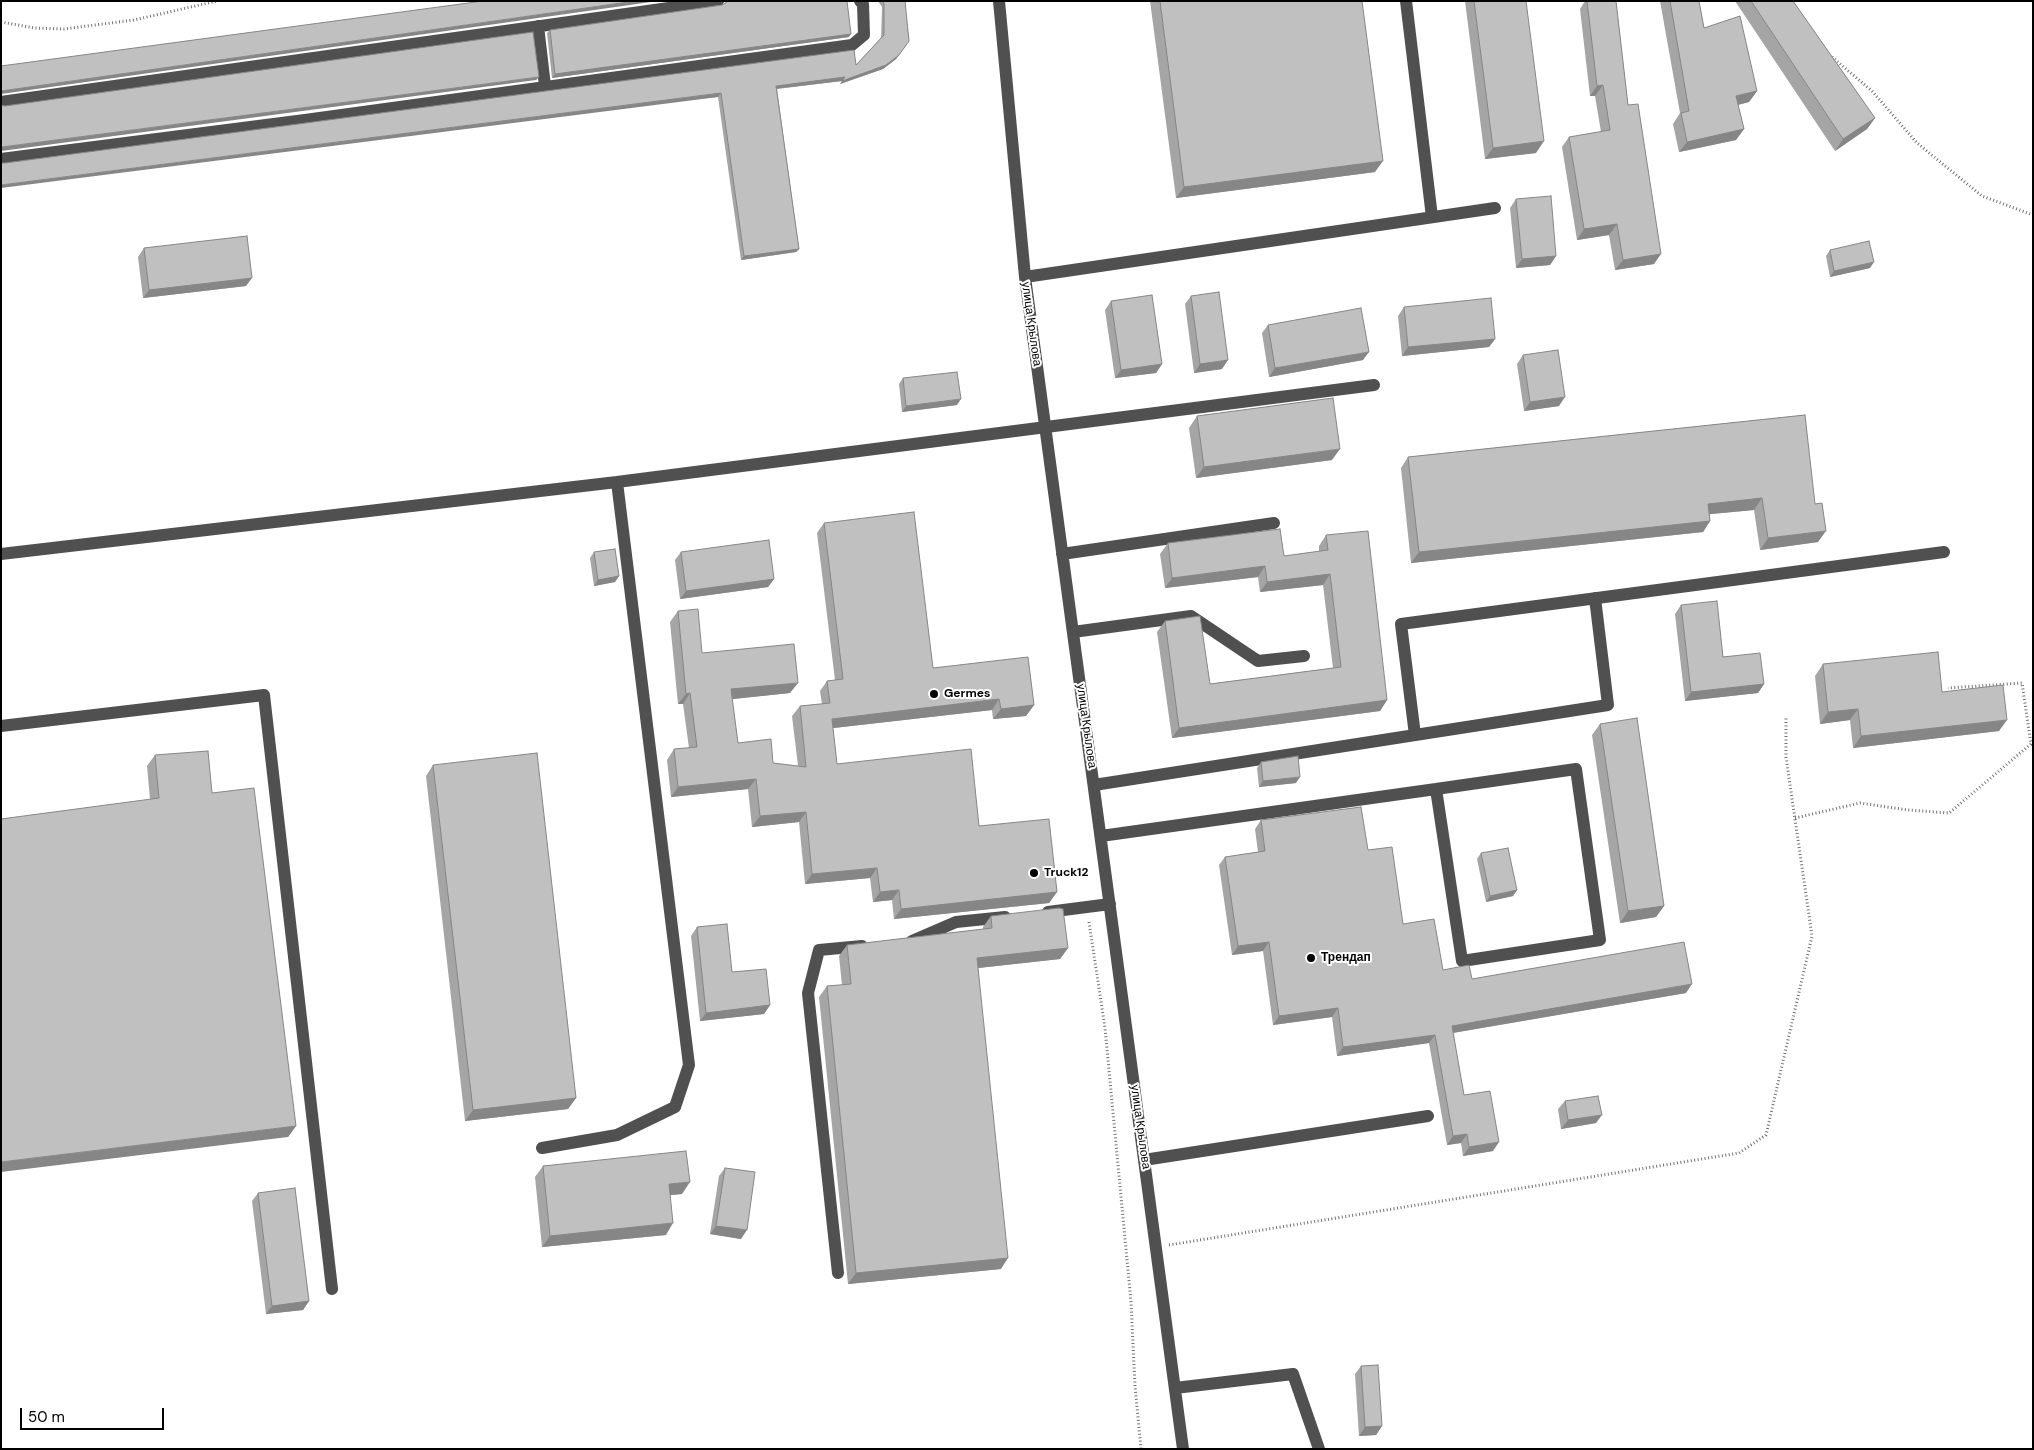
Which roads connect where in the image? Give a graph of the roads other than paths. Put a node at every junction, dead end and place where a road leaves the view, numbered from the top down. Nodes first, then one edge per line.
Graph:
1 (718, 1) edge
2 (860, 1) edge
3 (999, 1) edge
4 (1406, 1) edge
5 (538, 26) junction
6 (544, 86) junction
7 (1, 102) edge
8 (1, 159) edge
9 (1495, 208) dead end
10 (1432, 218) junction
11 (1025, 277) junction
12 (1374, 385) dead end
13 (1046, 429) junction
14 (617, 482) junction
15 (1274, 523) dead end
16 (1944, 552) dead end
17 (1, 554) edge
18 (1062, 554) junction
19 (1595, 598) junction
20 (1073, 632) junction
21 (1304, 656) dead end
22 (1, 726) edge
23 (1415, 735) junction
24 (1094, 785) junction
25 (1436, 789) junction
26 (1100, 836) junction
27 (1110, 904) junction
28 (897, 942) edge
29 (877, 944) edge
30 (1428, 1116) dead end
31 (542, 1148) dead end
32 (1144, 1160) junction
33 (838, 1274) dead end
34 (332, 1289) dead end
35 (1175, 1388) junction
36 (1183, 1449) edge
37 (1319, 1449) edge

1 - 5 street
2 - 6 street
3 - 11 street, улица Крылова
4 - 10 street
5 - 6 street
5 - 7 street
6 - 8 street
9 - 10 street
10 - 11 street
11 - 13 street, улица Крылова
12 - 13 street
13 - 14 street
13 - 18 street, улица Крылова
14 - 17 street
14 - 31 street
15 - 18 street
16 - 19 street
18 - 20 street, улица Крылова
19 - 23 street
19 - 23 street
20 - 21 street
20 - 24 street, улица Крылова
22 - 34 street
23 - 24 street
24 - 26 street, улица Крылова
25 - 25 street
25 - 26 street
26 - 27 street, улица Крылова
27 - 28 street
27 - 32 street, улица Крылова
29 - 33 street
30 - 32 street
32 - 35 street, улица Крылова
35 - 36 street, улица Крылова
35 - 37 street

